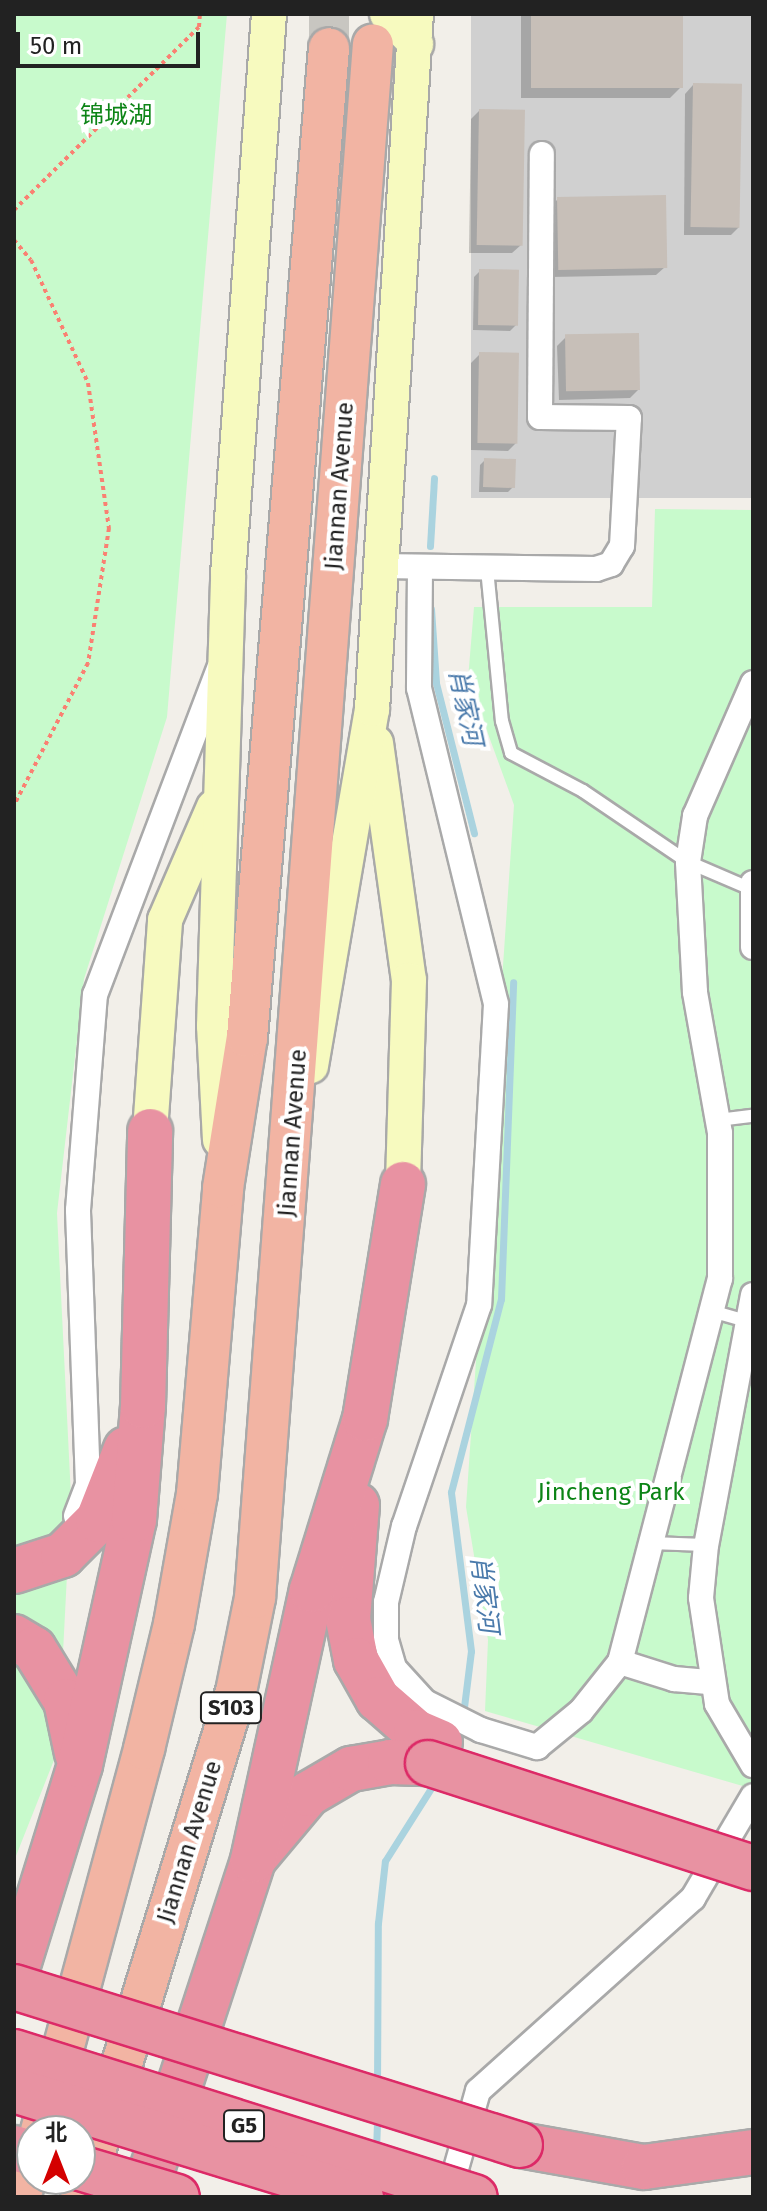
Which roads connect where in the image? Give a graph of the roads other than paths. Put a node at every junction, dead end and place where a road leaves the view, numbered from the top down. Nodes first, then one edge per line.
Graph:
1 (291, 14) edge
2 (268, 29) edge
3 (380, 29) edge
4 (416, 29) edge
5 (329, 48) tunnel mouth
6 (542, 154) dead end
7 (379, 566) junction
8 (420, 568) junction
9 (487, 569) junction
10 (226, 650) junction
11 (753, 683) edge
12 (372, 709) junction
13 (223, 789) junction
14 (688, 862) junction
15 (752, 887) edge
16 (753, 947) edge
17 (753, 1116) edge
18 (718, 1120) junction
19 (150, 1131) joint
20 (403, 1184) joint
21 (223, 1188) junction
22 (288, 1201) junction
23 (753, 1295) edge
24 (711, 1311) junction
25 (747, 1321) junction
26 (143, 1406) junction
27 (365, 1419) junction
28 (650, 1543) junction
29 (706, 1545) junction
30 (14, 1557) edge
31 (14, 1571) edge
32 (14, 1637) edge
33 (620, 1662) junction
34 (711, 1682) junction
35 (449, 1737) junction
36 (80, 1765) junction
37 (753, 1765) edge
38 (753, 1796) edge
39 (753, 1846) edge
40 (253, 1860) junction
41 (753, 1868) edge
42 (14, 1978) edge
43 (14, 1987) edge
44 (14, 2052) edge
45 (14, 2090) edge
46 (45, 2115) edge
47 (520, 2145) junction
48 (753, 2152) edge
49 (96, 2173) edge
50 (81, 2197) edge
51 (143, 2197) edge
52 (177, 2197) edge
53 (361, 2197) edge
54 (448, 2197) edge
55 (475, 2197) edge
56 (659, 2197) edge

1 - 2 main road
2 - 10 main road
3 - 4 main road
3 - 22 highway, Jiannan Avenue
4 - 7 main road
5 - 21 highway, Jiannan Avenue
6 - 9 street
7 - 8 street
7 - 12 main road
8 - 9 street
8 - 35 street
9 - 14 lane
10 - 13 main road
10 - 30 street
11 - 14 street
12 - 20 main road
12 - 22 main road
13 - 19 main road
13 - 21 main road
14 - 15 lane
14 - 18 street
15 - 16 street
17 - 18 lane
18 - 24 street
19 - 26 highway
20 - 27 highway
21 - 46 highway, Jiannan Avenue
22 - 50 highway, Jiannan Avenue / S103
23 - 25 street
24 - 25 lane
24 - 28 street
25 - 29 street
26 - 31 highway
26 - 36 highway
27 - 35 highway
27 - 40 highway
28 - 29 lane
28 - 33 street
29 - 34 street
32 - 36 highway
33 - 34 street
33 - 35 street
34 - 37 street
35 - 39 highway
35 - 40 highway
35 - 41 highway, bridge
36 - 42 highway
38 - 54 street
40 - 51 highway
43 - 47 highway, bridge
44 - 55 highway, G5, bridge
45 - 53 highway, G5, bridge
47 - 48 highway
47 - 56 highway
49 - 52 highway, bridge

